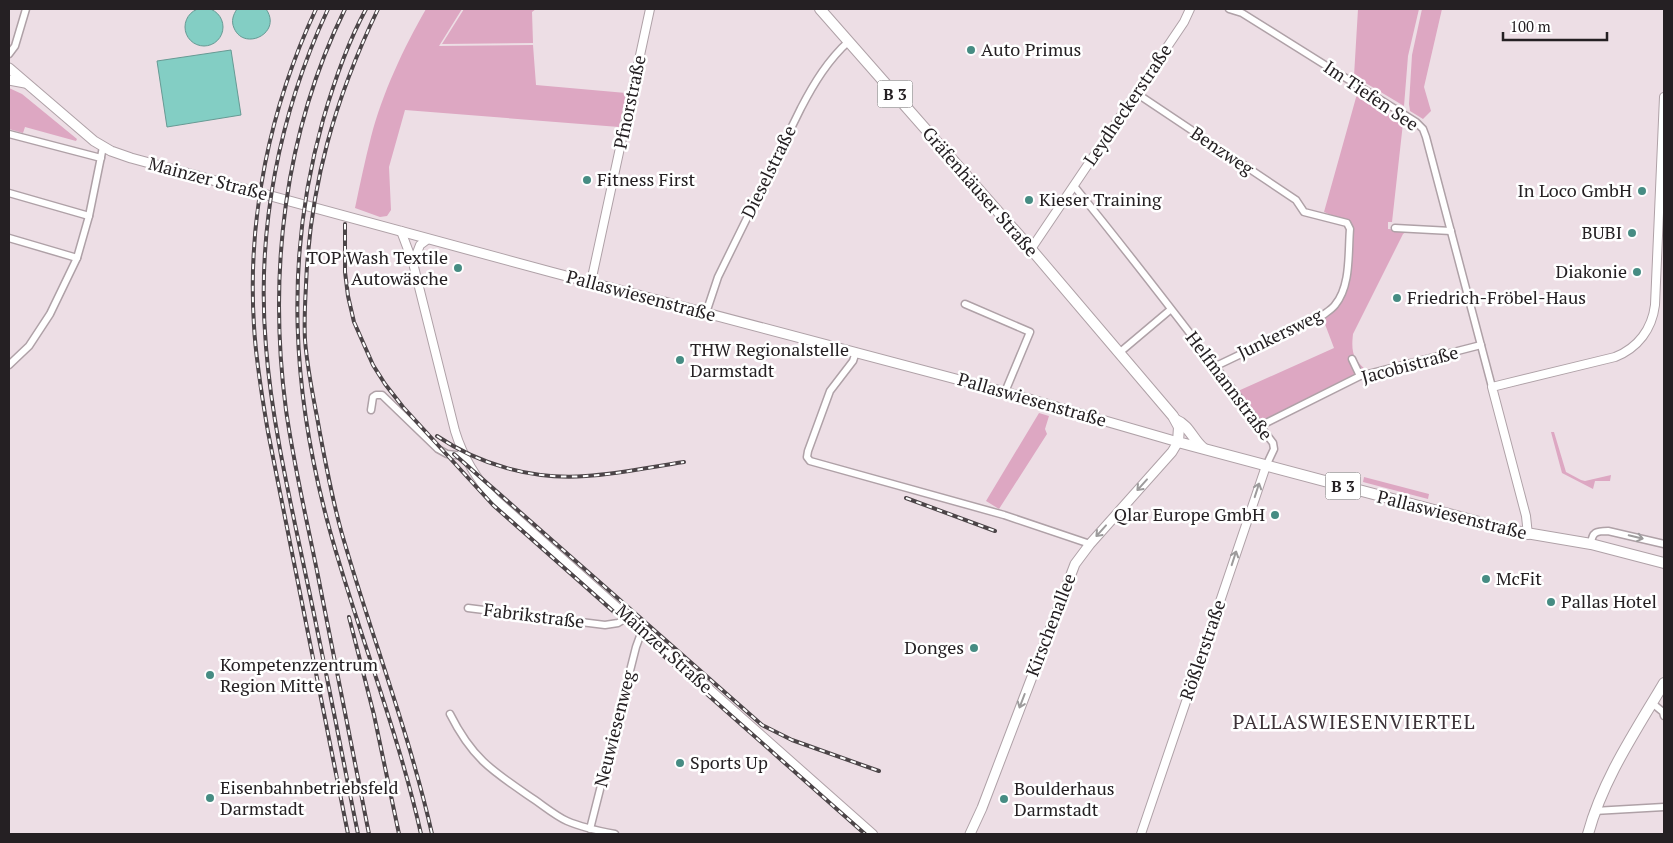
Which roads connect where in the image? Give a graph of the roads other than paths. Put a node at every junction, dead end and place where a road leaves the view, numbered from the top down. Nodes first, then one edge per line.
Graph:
1 (26, 9) edge
2 (650, 9) edge
3 (820, 9) edge
4 (1190, 9) edge
5 (1229, 9) edge
6 (849, 42) junction
7 (9, 54) edge
8 (9, 68) edge
9 (9, 80) edge
10 (27, 84) junction
11 (1136, 93) junction
12 (1664, 97) edge
13 (9, 134) edge
14 (103, 147) junction
15 (101, 158) junction
16 (1074, 186) junction
17 (9, 192) edge
18 (1304, 212) joint
19 (88, 216) junction
20 (1395, 228) dead end
21 (401, 231) junction
22 (1451, 231) junction
23 (9, 238) edge
24 (428, 239) junction
25 (1031, 249) junction
26 (77, 258) junction
27 (413, 263) junction
28 (591, 282) junction
29 (965, 304) dead end
30 (1170, 310) junction
31 (706, 313) junction
32 (1481, 346) junction
33 (856, 352) junction
34 (1119, 353) junction
35 (1352, 359) dead end
36 (9, 365) edge
37 (1216, 366) junction
38 (1360, 376) junction
39 (1492, 388) junction
40 (1005, 392) junction
41 (371, 410) dead end
42 (1176, 420) junction
43 (1260, 426) junction
44 (1178, 442) junction
45 (1207, 450) junction
46 (464, 456) junction
47 (1266, 466) junction
48 (1528, 535) junction
49 (1090, 544) junction
50 (1591, 544) junction
51 (1664, 544) edge
52 (1664, 563) edge
53 (468, 608) dead end
54 (628, 616) junction
55 (644, 631) junction
56 (1664, 683) edge
57 (1652, 703) junction
58 (450, 714) dead end
59 (1664, 716) edge
60 (1664, 807) edge
61 (1594, 811) junction
62 (590, 829) junction
63 (615, 834) edge
64 (873, 834) edge
65 (970, 834) edge
66 (1141, 834) edge
67 (1588, 834) edge

1 - 7 street
2 - 28 street, Pfnorstraße
3 - 6 main road, Gräfenhäuser Straße / B 3
4 - 11 street, Leydheckerstraße
5 - 22 street, Im Tiefen See
6 - 25 main road, Gräfenhäuser Straße / B 3
6 - 31 street, Dieselstraße
8 - 10 main road, Mainzer Straße
9 - 10 main road
10 - 14 main road, Mainzer Straße
11 - 16 street, Leydheckerstraße
11 - 18 street, Benzweg
12 - 39 street
13 - 15 street
14 - 15 street
14 - 21 main road, Mainzer Straße
15 - 19 street
16 - 25 street, Leydheckerstraße
16 - 30 street, Helfmannstraße
17 - 19 street
18 - 37 street, Junkersweg
19 - 26 street
20 - 22 street
21 - 24 main road, Pallaswiesenstraße
21 - 27 street, Mainzer Straße
22 - 32 street, Im Tiefen See
23 - 26 street
24 - 27 street
24 - 28 main road, Pallaswiesenstraße
25 - 34 main road, Gräfenhäuser Straße / B 3
26 - 36 street
27 - 46 street, Mainzer Straße
28 - 31 main road, Pallaswiesenstraße
29 - 40 street
30 - 34 street
30 - 37 street, Helfmannstraße
31 - 33 main road, Pallaswiesenstraße
32 - 38 street, Jacobistraße
32 - 39 street, Im Tiefen See
33 - 40 main road, Pallaswiesenstraße
33 - 49 street
34 - 42 main road, Gräfenhäuser Straße / B 3
35 - 38 street
37 - 43 street, Helfmannstraße
38 - 43 street, Jacobistraße
39 - 48 street, Im Tiefen See
40 - 44 main road, Pallaswiesenstraße
41 - 46 street
42 - 44 main road
42 - 45 main road, Gräfenhäuser Straße / B 3
43 - 47 street, Helfmannstraße
44 - 45 main road, Pallaswiesenstraße / B 3
44 -> 49 main road, Kirschenallee
45 - 47 main road, Pallaswiesenstraße / B 3
46 - 54 street, Mainzer Straße
47 - 48 main road, Pallaswiesenstraße / B 3
66 -> 47 street, Rößlerstraße
48 - 50 main road, Pallaswiesenstraße / B 3
49 -> 65 main road, Kirschenallee
50 -> 51 street
50 - 52 main road, Pallaswiesenstraße / B 3
53 - 54 street, Fabrikstraße
54 - 55 street, Mainzer Straße
55 - 62 street, Neuwiesenweg
55 - 64 street, Mainzer Straße
56 - 57 main road
57 - 59 street
57 - 61 main road
58 - 62 street
60 - 61 street
61 - 67 main road
62 - 63 street

